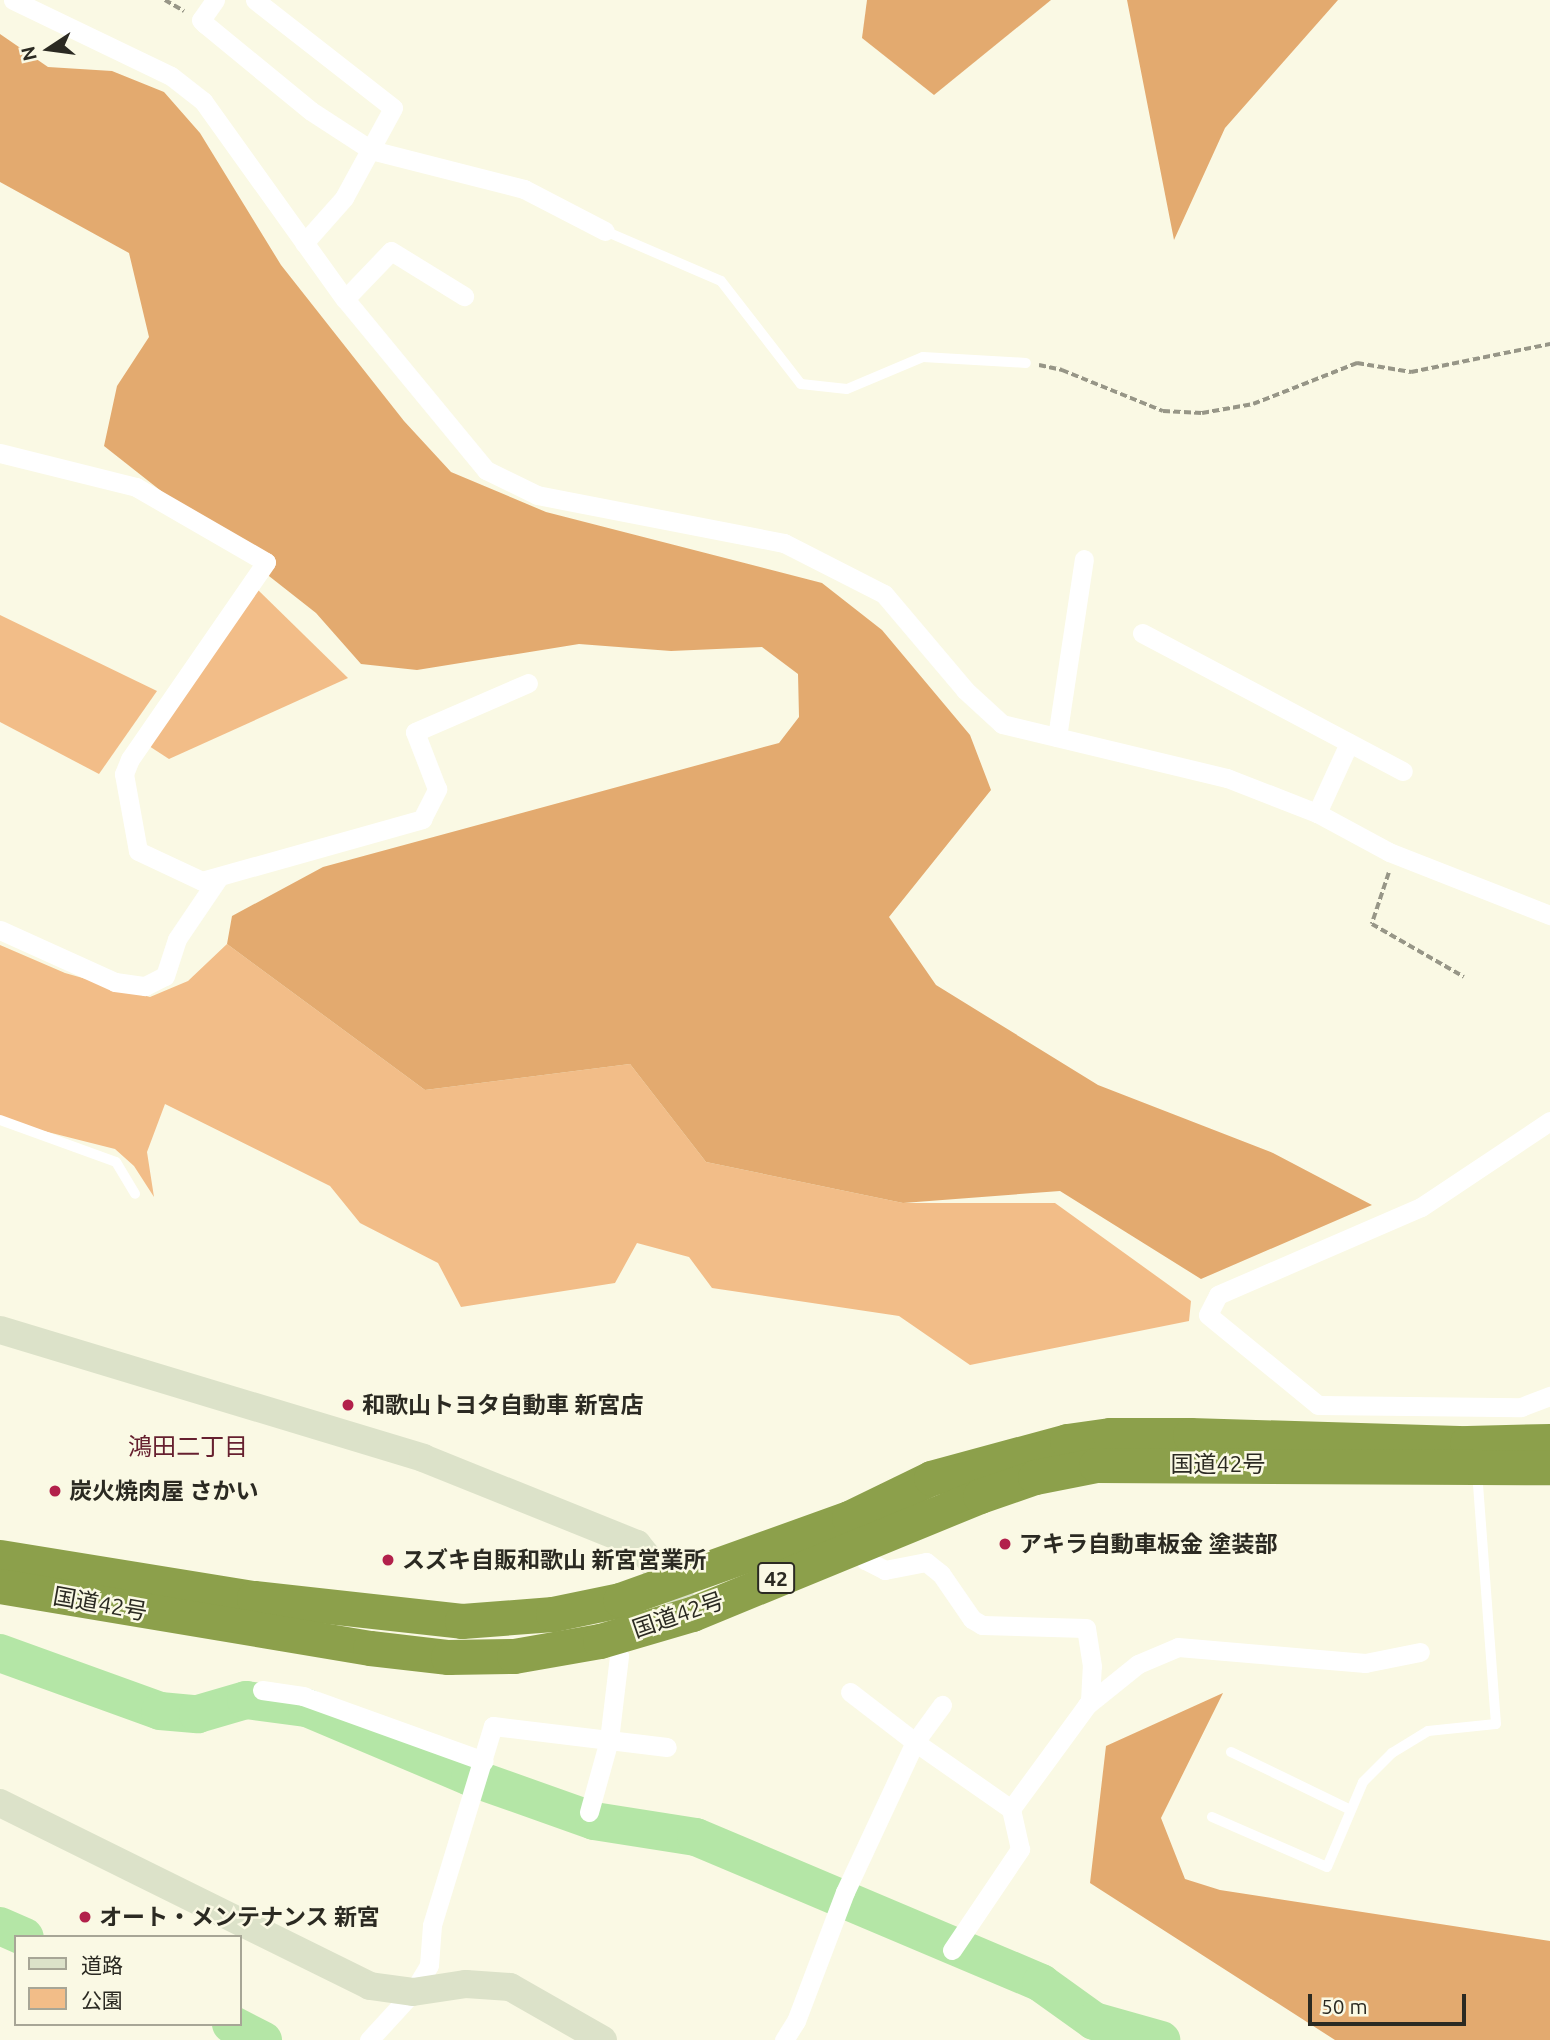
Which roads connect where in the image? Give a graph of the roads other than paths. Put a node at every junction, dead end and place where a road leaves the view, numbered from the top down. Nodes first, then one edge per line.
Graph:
1 (13, 0) edge
2 (215, 0) edge
3 (255, 0) edge
4 (371, 150) junction
5 (605, 231) joint
6 (304, 243) junction
7 (464, 296) dead end
8 (345, 299) junction
9 (1026, 363) road end
10 (0, 453) edge
11 (1084, 559) dead end
12 (1142, 633) dead end
13 (528, 684) dead end
14 (1057, 737) junction
15 (1349, 743) junction
16 (1403, 771) dead end
17 (1317, 813) junction
18 (219, 877) junction
19 (1550, 915) edge
20 (0, 930) edge
21 (0, 1120) edge
22 (1550, 1121) edge
23 (135, 1194) dead end
24 (0, 1330) edge
25 (1550, 1396) edge
26 (1550, 1441) edge
27 (1550, 1467) edge
28 (1477, 1469) junction
29 (854, 1531) junction
30 (0, 1558) edge
31 (671, 1584) junction
32 (0, 1587) edge
33 (692, 1614) junction
34 (1420, 1651) dead end
35 (619, 1656) dead end
36 (262, 1690) dead end
37 (850, 1692) dead end
38 (942, 1705) dead end
39 (1087, 1705) junction
40 (609, 1740) junction
41 (915, 1742) junction
42 (667, 1747) dead end
43 (1231, 1752) dead end
44 (484, 1762) junction
45 (0, 1803) edge
46 (1011, 1809) junction
47 (1351, 1810) junction
48 (589, 1812) dead end
49 (1212, 1817) dead end
50 (952, 1950) dead end
51 (413, 1992) junction
52 (369, 2040) edge
53 (603, 2040) edge
54 (784, 2040) edge

1 - 6 street
2 - 4 street
3 - 4 street
4 - 5 street
4 - 6 street
5 - 9 lane
6 - 8 street
7 - 8 street
8 - 14 street
10 - 18 street
11 - 14 street
12 - 15 street
13 - 18 street
14 - 17 street
15 - 16 street
15 - 17 street
17 - 19 street
18 - 20 street
21 - 23 lane
22 - 25 street
24 - 31 street
26 - 29 highway, 国道42号 / 42
27 - 28 highway, 国道42号 / 42
28 - 29 highway, 国道42号 / 42
28 - 47 lane
29 - 31 highway, 国道42号 / 42
29 - 33 highway, 国道42号 / 42
29 - 39 street
30 - 31 highway, 国道42号 / 42
31 - 33 street
32 - 33 highway, 国道42号 / 42
34 - 39 street
35 - 40 street
36 - 44 street
37 - 41 street
38 - 41 street
39 - 46 street
40 - 42 street
40 - 44 street
40 - 48 street
41 - 46 street
41 - 54 street
43 - 47 lane
44 - 51 street
45 - 51 street
46 - 50 street
47 - 49 lane
51 - 52 street
51 - 53 street

